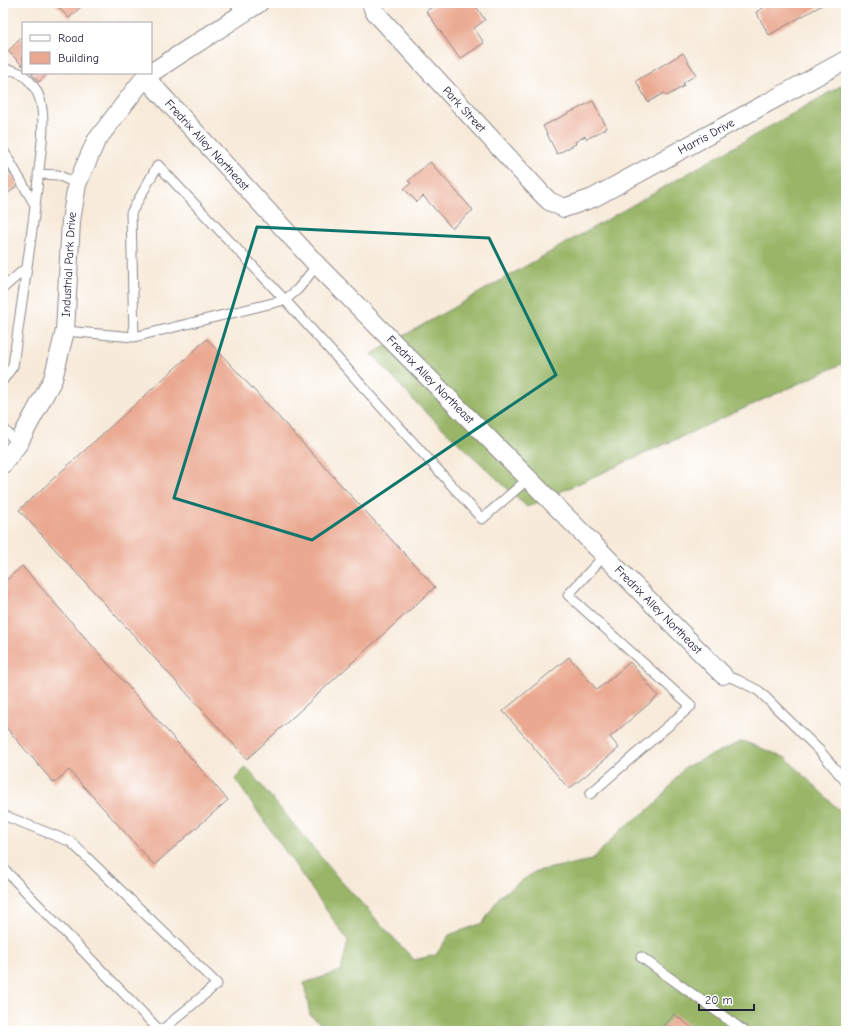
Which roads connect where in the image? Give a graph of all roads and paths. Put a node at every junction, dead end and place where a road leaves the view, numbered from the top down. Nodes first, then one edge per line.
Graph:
1 (258, 3) edge
2 (371, 3) edge
3 (238, 8) edge
4 (846, 60) edge
5 (3, 70) edge
6 (152, 72) edge
7 (149, 74) edge
8 (3, 150) edge
9 (38, 174) junction
10 (77, 184) junction
11 (35, 205) junction
12 (564, 208) joint
13 (317, 265) junction
14 (26, 268) junction
15 (3, 288) edge
16 (285, 300) junction
17 (65, 331) junction
18 (134, 337) junction
19 (3, 380) edge
20 (3, 428) edge
21 (18, 444) junction
22 (3, 464) edge
23 (529, 478) junction
24 (604, 556) junction
25 (723, 675) joint
26 (846, 782) edge
27 (590, 794) dead end
28 (3, 815) edge
29 (3, 868) edge
30 (641, 957) dead end
31 (161, 1031) edge
32 (744, 1031) edge

1 - 3 street, Industrial Park Drive
2 - 12 street, Park Street
3 - 6 street, Industrial Park Drive
4 - 12 street, Harris Drive
5 - 9 lane
7 - 10 street, Industrial Park Drive
7 - 13 street, Fredrix Alley Northeast
8 - 11 lane
9 - 10 lane
9 - 11 lane
10 - 17 street, Industrial Park Drive
11 - 14 lane
13 - 16 lane
13 - 23 street, Fredrix Alley Northeast
14 - 15 lane
14 - 19 lane
16 - 18 lane
16 - 18 lane
16 - 23 lane
17 - 18 lane
17 - 21 street, Industrial Park Drive
20 - 21 lane
21 - 22 street, Industrial Park Drive
23 - 24 street, Fredrix Alley Northeast
24 - 25 street, Fredrix Alley Northeast
24 - 27 lane
25 - 26 lane
28 - 31 lane
29 - 31 lane
30 - 32 lane

